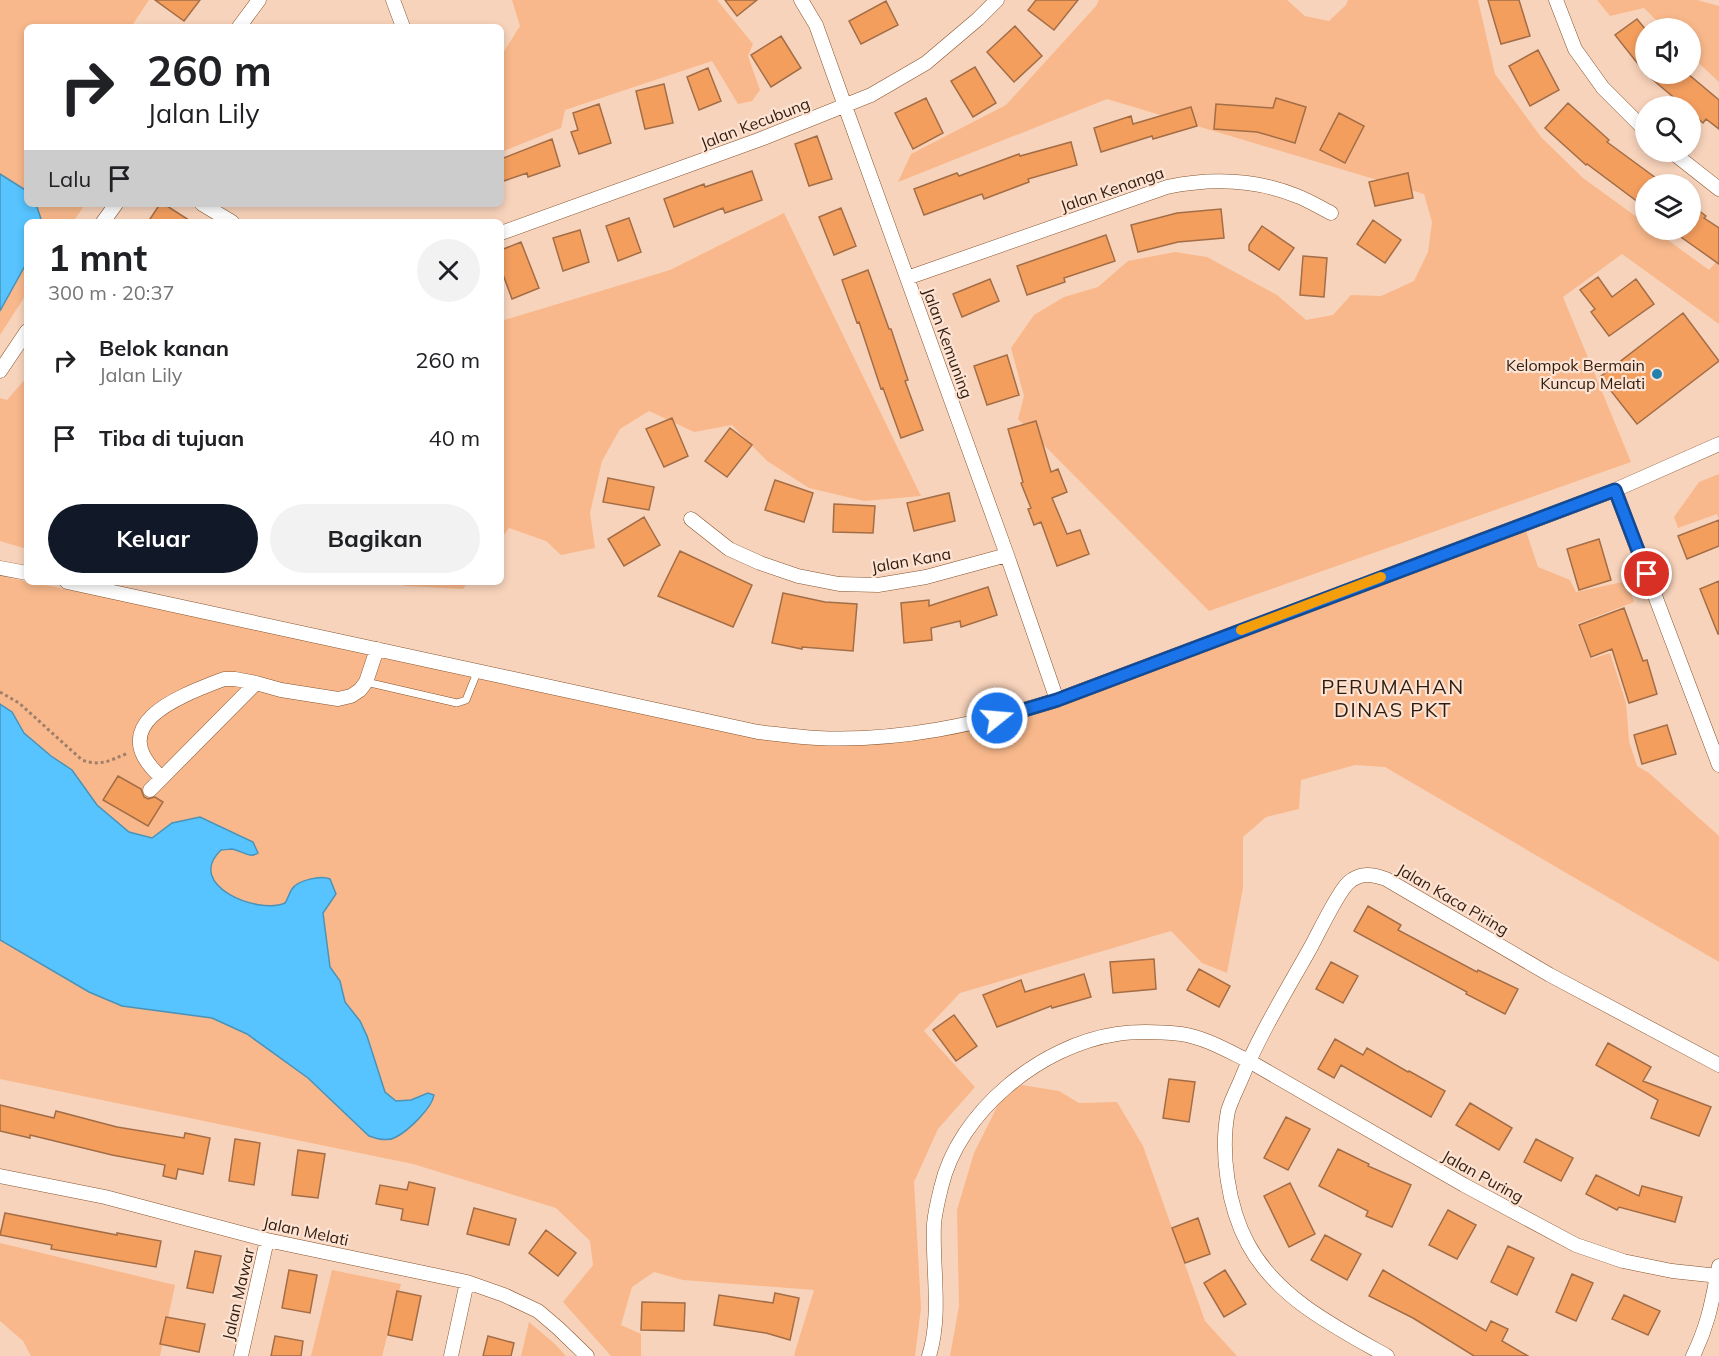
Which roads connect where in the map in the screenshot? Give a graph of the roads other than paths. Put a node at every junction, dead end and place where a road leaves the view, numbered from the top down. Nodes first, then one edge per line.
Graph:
1 (259, 0) edge
2 (393, 0) edge
3 (801, 0) edge
4 (997, 0) edge
5 (1556, 0) edge
6 (241, 24) edge
7 (401, 24) edge
8 (845, 106) junction
9 (1635, 119) edge
10 (1685, 162) edge
11 (1719, 189) edge
12 (207, 207) edge
13 (1331, 213) dead end
14 (227, 219) edge
15 (504, 232) edge
16 (907, 278) junction
17 (24, 335) edge
18 (0, 371) edge
19 (1719, 444) edge
20 (1615, 490) junction
21 (691, 519) dead end
22 (1007, 555) junction
23 (0, 567) edge
24 (24, 572) edge
25 (81, 585) edge
26 (377, 649) junction
27 (478, 670) junction
28 (366, 682) junction
29 (256, 683) junction
30 (1057, 700) junction
31 (1719, 765) edge
32 (162, 778) junction
33 (150, 790) dead end
34 (1248, 1061) junction
35 (1719, 1065) edge
36 (0, 1176) edge
37 (267, 1240) junction
38 (1718, 1272) edge
39 (467, 1282) junction
40 (241, 1356) edge
41 (451, 1356) edge
42 (586, 1356) edge
43 (929, 1356) edge
44 (1387, 1356) edge
45 (1693, 1356) edge

1 - 6 street
2 - 7 street
3 - 8 street, Jalan Kemuning
4 - 8 street, Jalan Kecubung
5 - 9 street
8 - 15 street, Jalan Kecubung
8 - 16 street, Jalan Kemuning
10 - 11 street
12 - 14 street
13 - 16 street, Jalan Kenanga
16 - 22 street, Jalan Kemuning
17 - 18 street
19 - 20 street
20 - 30 street
20 - 31 street
21 - 22 street, Jalan Kana
22 - 30 street, Jalan Kemuning
23 - 24 street
25 - 26 street
26 - 27 street
26 - 28 street
27 - 28 lane
27 - 30 street
28 - 29 street
29 - 32 street
29 - 32 street
32 - 33 street
34 - 35 street, Jalan Kaca Piring
34 - 38 street, Jalan Puring
34 - 43 street, Jalan Puring
34 - 44 street, Jalan Kaca Piring
36 - 37 street, Jalan Melati
37 - 39 street, Jalan Melati
37 - 40 street, Jalan Mawar
38 - 45 street
39 - 41 street
39 - 42 street, Jalan Melati

